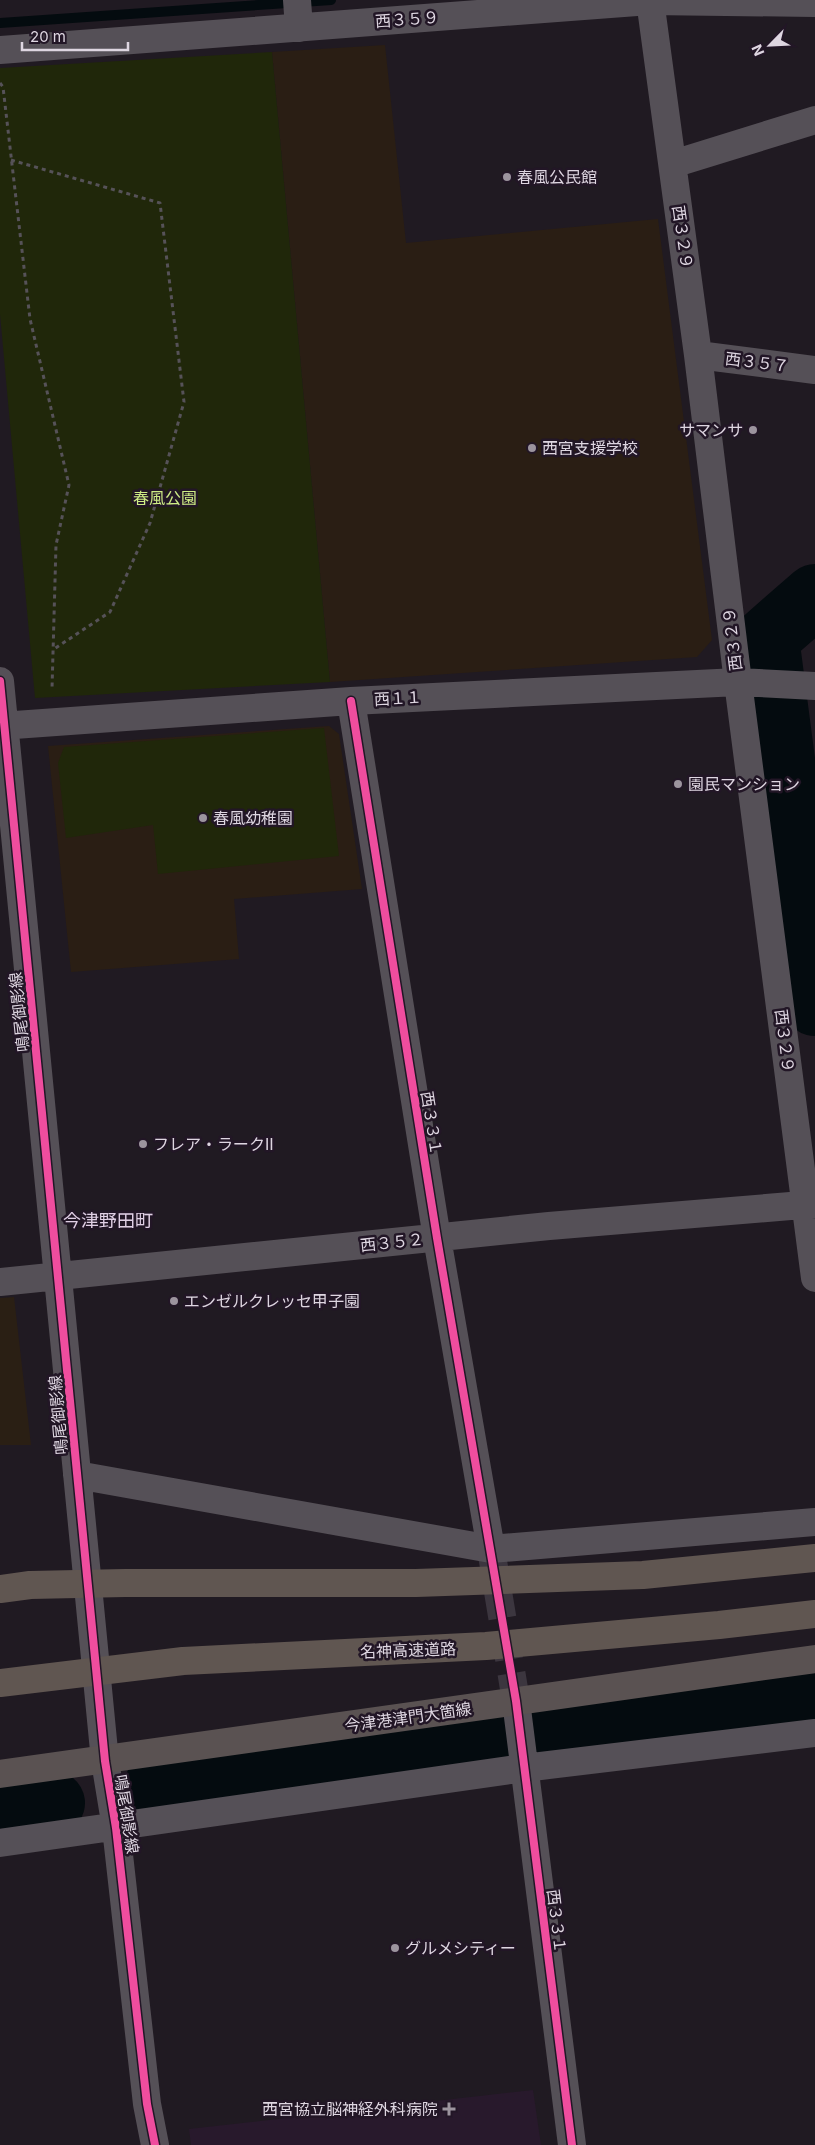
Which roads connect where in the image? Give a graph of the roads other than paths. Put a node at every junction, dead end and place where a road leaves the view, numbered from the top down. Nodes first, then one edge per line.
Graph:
1 (297, 0) edge
2 (650, 0) edge
3 (815, 3) edge
4 (299, 28) junction
5 (0, 50) edge
6 (815, 120) edge
7 (672, 164) junction
8 (698, 355) junction
9 (815, 370) edge
10 (0, 681) edge
11 (739, 682) junction
12 (802, 685) edge
13 (351, 701) junction
14 (2, 726) edge
15 (810, 1205) edge
16 (437, 1238) junction
17 (58, 1276) junction
18 (815, 1278) edge
19 (0, 1282) edge
20 (77, 1475) junction
21 (815, 1522) edge
22 (491, 1549) junction
23 (815, 1558) edge
24 (0, 1589) edge
25 (815, 1614) edge
26 (815, 1659) edge
27 (0, 1683) edge
28 (517, 1713) junction
29 (815, 1734) edge
30 (104, 1761) junction
31 (523, 1761) junction
32 (0, 1774) edge
33 (116, 1828) junction
34 (0, 1843) edge
35 (155, 2145) edge
36 (572, 2145) edge

1 - 4 street
2 - 3 street, 西３５９
2 - 4 street, 西３５９
2 - 7 street, 西３２９
4 - 5 street, 西３５９
6 - 7 street
7 - 8 street, 西３２９
8 - 9 street, 西３５７
8 - 11 street, 西３２９
10 - 14 street, 鳴尾御影線
11 - 12 street, 西１１
11 - 13 street, 西１１
11 - 15 street, 西３２９
13 - 14 street, 西１１
13 - 16 street, 西３３１
14 - 17 street, 鳴尾御影線
15 - 16 street, 西３５２
15 - 18 street, 西３２９
16 - 17 street, 西３５２
16 - 22 street, 西３３１
17 - 19 street, 西３５２
17 - 20 street, 鳴尾御影線
20 - 22 street
20 - 30 street, 鳴尾御影線
21 - 22 street
23 - 24 highway
25 - 27 highway, 名神高速道路
26 - 28 main road, 今津港津門大箇線
28 - 30 main road, 今津港津門大箇線
28 - 31 street, 西３３１
29 - 31 street
30 - 32 main road, 今津港津門大箇線
30 - 33 street, 鳴尾御影線
31 - 33 street
31 - 36 street, 西３３１
33 - 34 street
33 - 35 street, 鳴尾御影線

